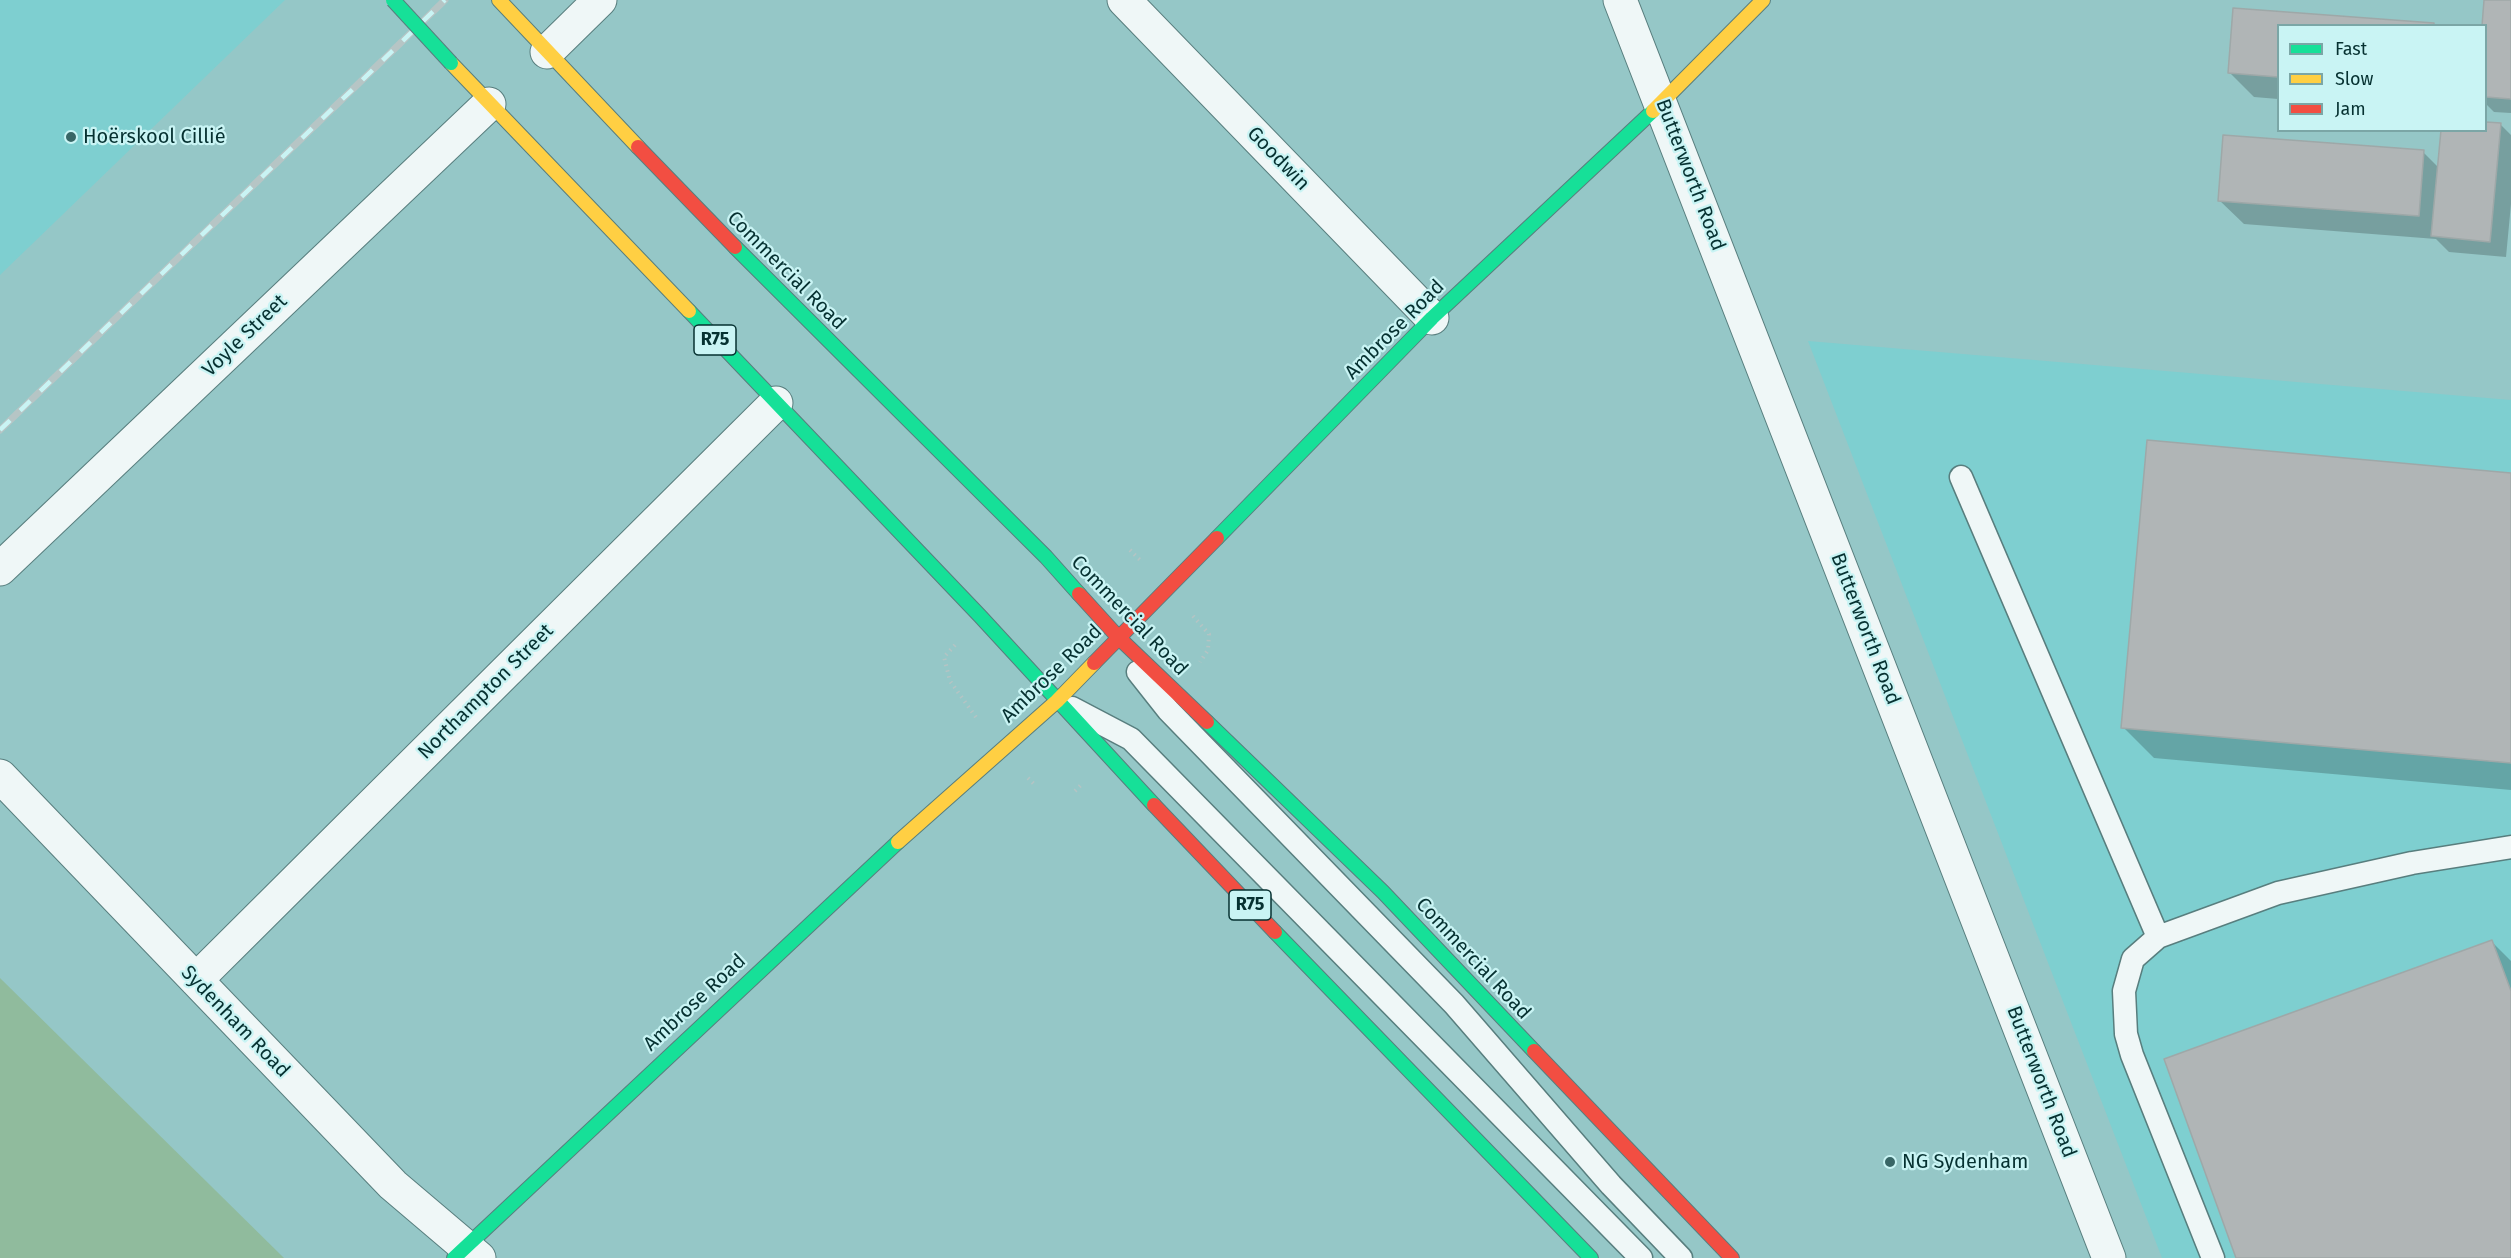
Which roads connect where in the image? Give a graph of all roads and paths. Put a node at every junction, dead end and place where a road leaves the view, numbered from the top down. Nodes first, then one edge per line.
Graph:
1 (393, 0) edge
2 (499, 0) edge
3 (600, 0) edge
4 (1124, 0) edge
5 (1620, 0) edge
6 (1763, 0) edge
7 (547, 52) junction
8 (1662, 103) junction
9 (489, 104) junction
10 (1432, 318) junction
11 (776, 403) junction
12 (1961, 477) dead end
13 (0, 568) edge
14 (1118, 637) junction
15 (1057, 701) junction
16 (0, 776) edge
17 (2511, 847) edge
18 (2158, 937) junction
19 (195, 980) junction
20 (467, 1254) edge
21 (1591, 1258) edge
22 (1641, 1258) edge
23 (1681, 1258) edge
24 (1732, 1258) edge
25 (2109, 1258) edge
26 (2213, 1258) edge

1 - 9 main road, R75, bridge
2 - 7 main road, Commercial Road
3 - 7 street
4 - 10 street, Goodwin
5 - 8 street, Butterworth Road
6 - 8 main road, Ambrose Road
7 - 14 main road, Commercial Road
8 - 10 main road, Ambrose Road
8 - 25 street, Butterworth Road
9 - 11 main road, R75
9 - 13 street, Voyle Street
10 - 14 main road, Ambrose Road
11 - 15 main road, R75
11 - 19 street, Northampton Street
12 - 18 lane
14 - 15 main road, Ambrose Road
14 - 23 lane
14 - 24 main road, Commercial Road
15 - 20 main road, Ambrose Road
15 - 21 main road, R75
15 - 22 lane
16 - 19 street, Sydenham Road
17 - 18 lane
18 - 26 lane
19 - 20 street, Sydenham Road

